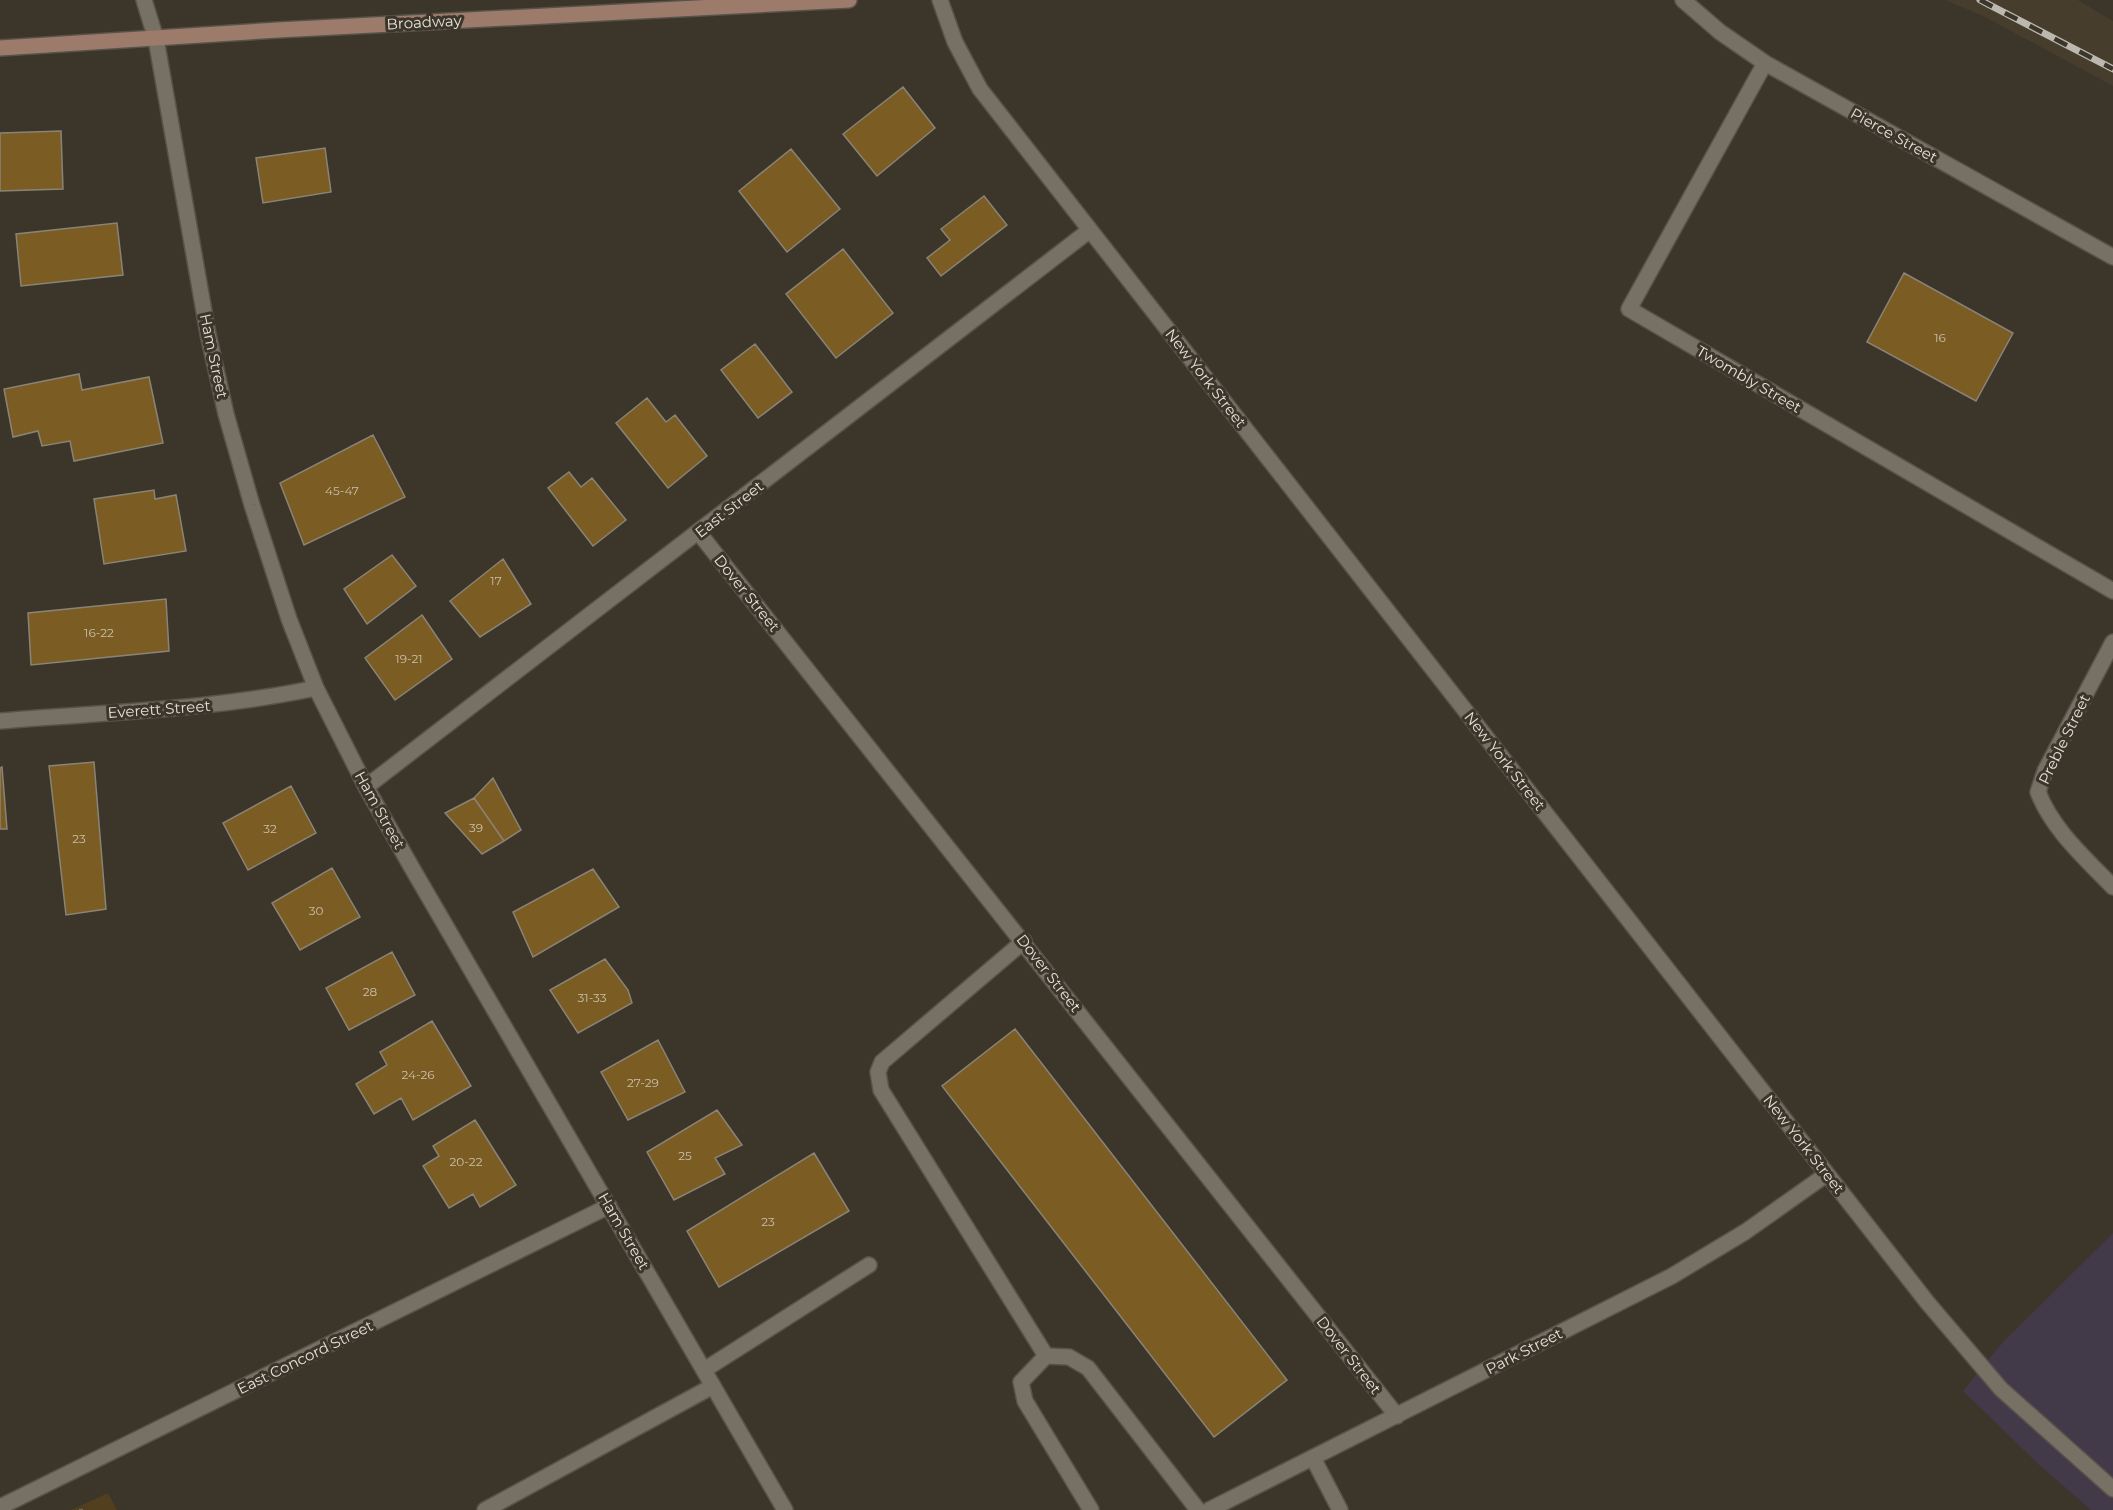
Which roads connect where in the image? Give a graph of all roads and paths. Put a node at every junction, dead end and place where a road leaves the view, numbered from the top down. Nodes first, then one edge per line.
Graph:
1 (144, 0) edge
2 (849, 0) edge
3 (940, 0) edge
4 (1683, 0) edge
5 (156, 39) junction
6 (0, 48) edge
7 (1765, 63) junction
8 (1090, 230) junction
9 (2113, 257) edge
10 (699, 533) junction
11 (2113, 591) edge
12 (2113, 642) edge
13 (316, 688) junction
14 (0, 721) edge
15 (366, 787) junction
16 (2113, 887) edge
17 (1024, 941) junction
18 (1827, 1174) junction
19 (609, 1206) junction
20 (869, 1265) dead end
21 (1046, 1356) junction
22 (704, 1370) junction
23 (713, 1386) junction
24 (1397, 1416) junction
25 (1313, 1458) junction
26 (2113, 1489) edge
27 (0, 1508) edge
28 (485, 1510) edge
29 (785, 1510) edge
30 (1091, 1510) edge
31 (1198, 1510) edge
32 (1209, 1510) edge
33 (1340, 1510) edge

1 - 5 street, Ham Street
2 - 5 street, Broadway
3 - 8 street, New York Street
4 - 7 street, Pierce Street
5 - 6 street, Broadway
5 - 13 street, Ham Street
7 - 9 street, Pierce Street
7 - 11 street, Twombly Street
8 - 10 street, East Street
8 - 18 street, New York Street
10 - 15 street, East Street
10 - 17 street, Dover Street
12 - 16 street, Preble Street
13 - 14 street, Everett Street
13 - 15 street, Ham Street
15 - 19 street, Ham Street
17 - 21 street
17 - 24 street, Dover Street
18 - 24 street, Park Street
18 - 26 street, New York Street
19 - 22 street, Ham Street
19 - 27 street, East Concord Street
20 - 22 street
21 - 30 street
21 - 31 street
22 - 23 street, Ham Street
23 - 28 street
23 - 29 street, Ham Street
24 - 25 street, Park Street
25 - 32 street, Park Street
25 - 33 street

